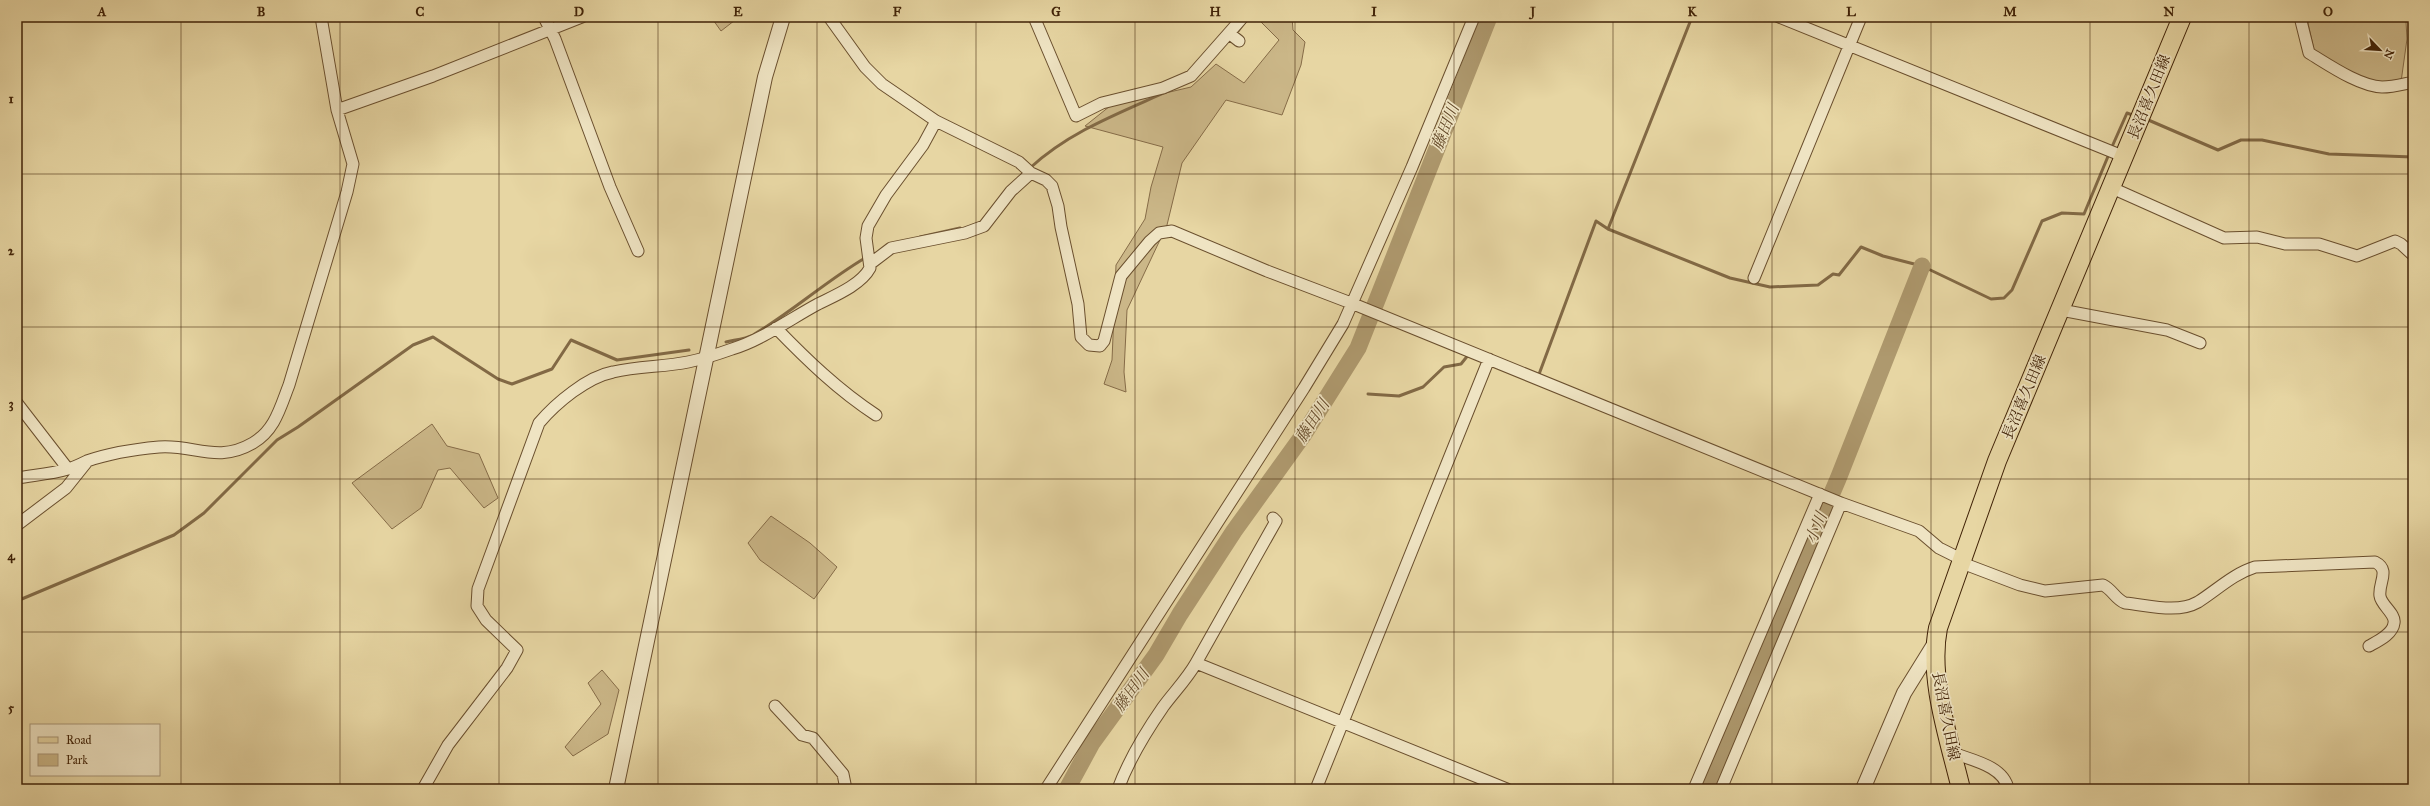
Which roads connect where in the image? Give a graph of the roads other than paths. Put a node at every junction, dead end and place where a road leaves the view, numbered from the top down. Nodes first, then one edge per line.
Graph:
1 (320, 17) edge
2 (544, 17) edge
3 (582, 17) edge
4 (783, 17) edge
5 (829, 17) edge
6 (1034, 17) edge
7 (1243, 17) edge
8 (1474, 17) edge
9 (1779, 17) edge
10 (1861, 17) edge
11 (2182, 17) edge
12 (2300, 17) edge
13 (549, 31) junction
14 (1849, 47) junction
15 (2413, 82) edge
16 (337, 110) junction
17 (936, 121) junction
18 (2125, 157) junction
19 (1031, 173) junction
20 (2112, 188) junction
21 (638, 251) dead end
22 (2413, 255) edge
23 (870, 264) junction
24 (1754, 278) dead end
25 (1350, 302) junction
26 (2061, 310) junction
27 (776, 328) junction
28 (2200, 343) dead end
29 (707, 356) junction
30 (1489, 360) junction
31 (17, 403) edge
32 (876, 415) dead end
33 (88, 461) junction
34 (68, 469) junction
35 (17, 478) edge
36 (1820, 494) junction
37 (1841, 503) junction
38 (1273, 518) dead end
39 (17, 525) edge
40 (1963, 561) junction
41 (1935, 643) junction
42 (2369, 646) dead end
43 (1196, 663) junction
44 (775, 706) dead end
45 (1343, 722) junction
46 (1953, 753) junction
47 (423, 789) edge
48 (616, 789) edge
49 (846, 789) edge
50 (1046, 789) edge
51 (1118, 789) edge
52 (1316, 789) edge
53 (1507, 789) edge
54 (1694, 789) edge
55 (1721, 789) edge
56 (1863, 789) edge
57 (1961, 789) edge
58 (2008, 789) edge

1 - 16 street
2 - 13 street
3 - 13 street
4 - 29 street
5 - 17 street
6 - 7 street
8 - 25 street
9 - 14 street
10 - 14 street
11 - 18 main road, 長沼喜久田線
12 - 15 street
13 - 16 street
13 - 21 street
14 - 18 street
14 - 24 street
16 - 33 street
17 - 19 street
17 - 23 street
18 - 20 main road, 長沼喜久田線
19 - 23 street
19 - 25 street
20 - 22 street
20 - 26 main road, 長沼喜久田線
23 - 27 street
25 - 30 street
25 - 50 street
26 - 28 street
26 - 40 main road, 長沼喜久田線
27 - 29 street
27 - 32 street
29 - 47 street
29 - 48 street
30 - 36 street
30 - 45 street
31 - 34 street
33 - 34 street
33 - 39 street
34 - 35 street
36 - 37 street
36 - 54 street
37 - 40 street
37 - 55 street
38 - 43 street
40 - 41 main road, 長沼喜久田線
40 - 42 street
41 - 46 main road, 長沼喜久田線
41 - 56 street
43 - 45 street
43 - 51 street
44 - 49 street
45 - 52 street
45 - 53 street
46 - 57 main road, 長沼喜久田線
46 - 58 street

